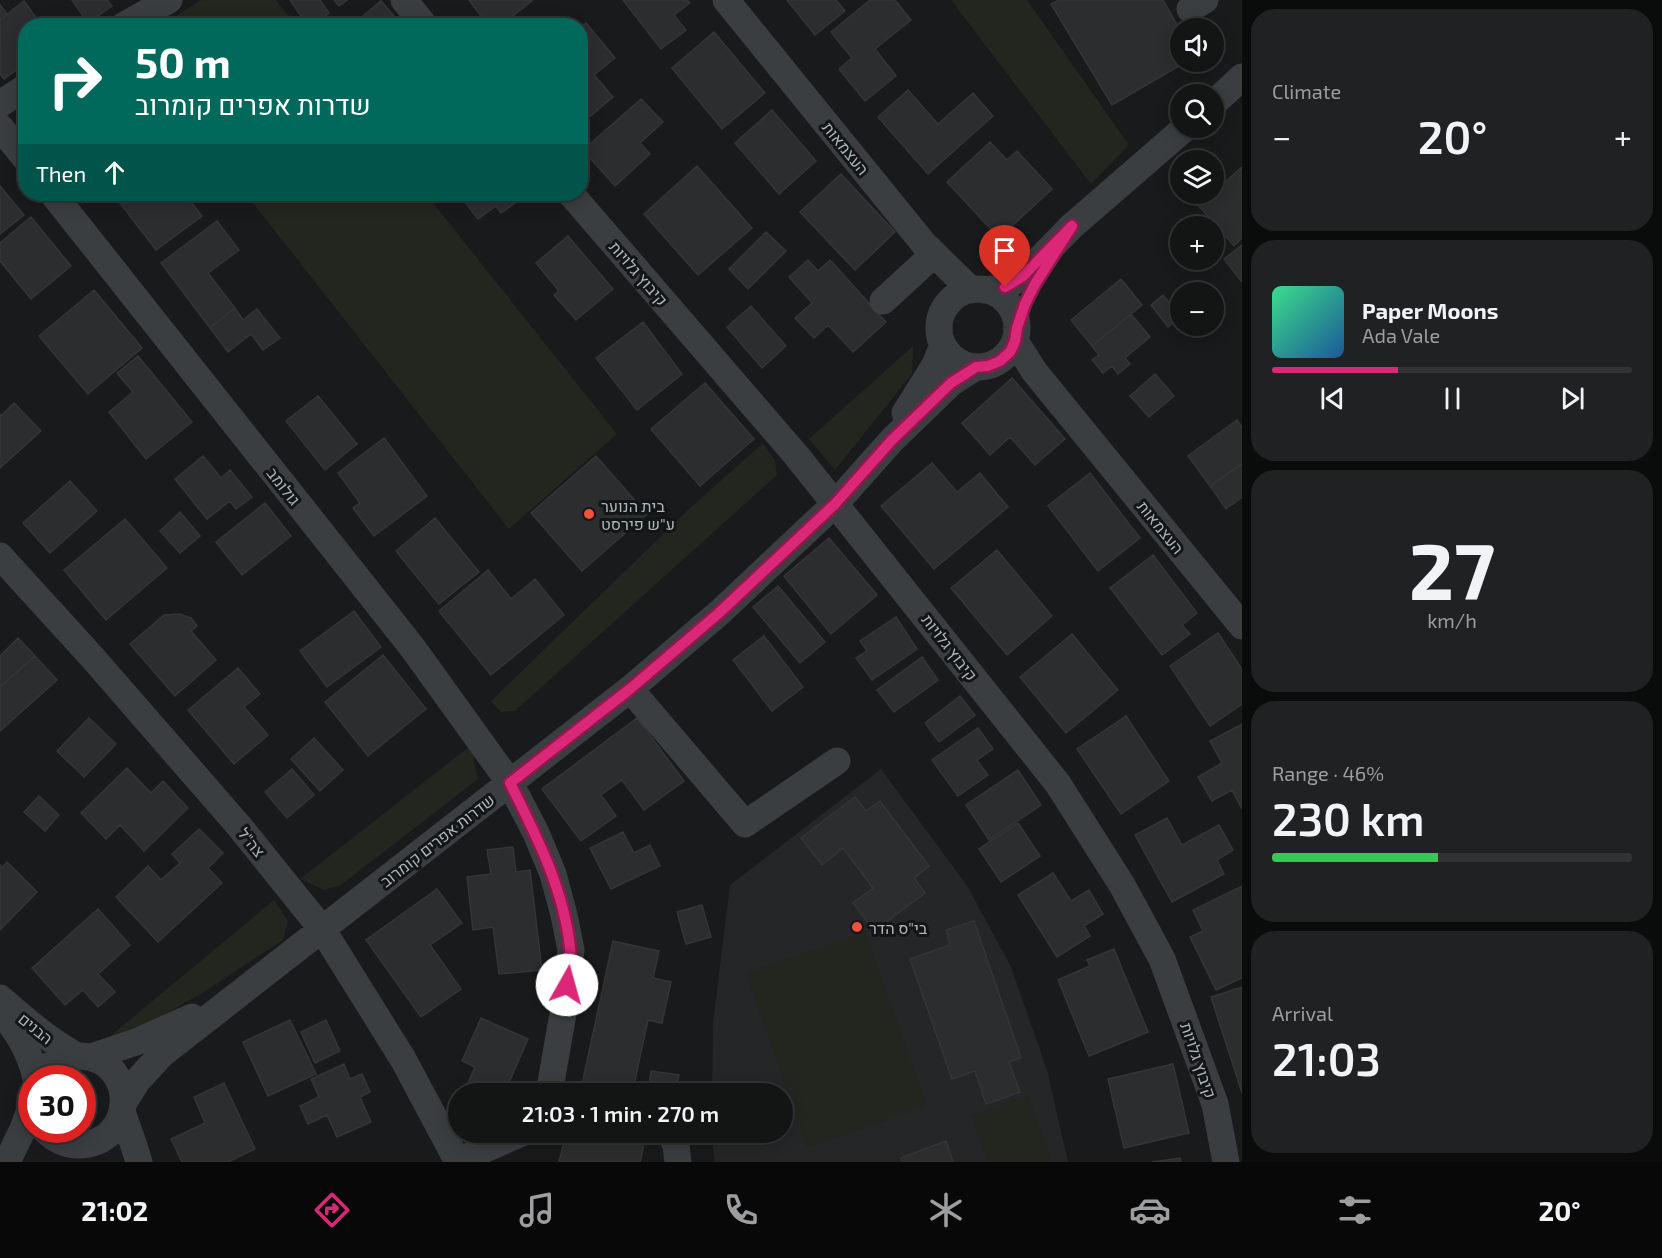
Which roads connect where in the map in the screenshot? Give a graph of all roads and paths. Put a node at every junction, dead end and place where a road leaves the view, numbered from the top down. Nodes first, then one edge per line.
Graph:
1 (170, 0) edge
2 (404, 0) edge
3 (726, 0) edge
4 (137, 18) edge
5 (419, 18) edge
6 (1242, 77) edge
7 (18, 92) edge
8 (1224, 94) edge
9 (0, 104) edge
10 (0, 127) edge
11 (1173, 138) edge
12 (18, 149) edge
13 (59, 201) edge
14 (577, 201) edge
15 (1072, 226) junction
16 (934, 254) junction
17 (978, 290) junction
18 (883, 301) dead end
19 (1016, 334) junction
20 (943, 345) junction
21 (976, 367) junction
22 (872, 462) junction
23 (835, 504) junction
24 (0, 556) edge
25 (1242, 626) edge
26 (630, 689) junction
27 (837, 761) dead end
28 (510, 783) junction
29 (322, 929) junction
30 (237, 995) junction
31 (0, 998) edge
32 (0, 1010) edge
33 (83, 1056) junction
34 (33, 1065) edge
35 (51, 1065) edge
36 (551, 1083) edge
37 (123, 1107) junction
38 (18, 1139) edge
39 (64, 1143) edge
40 (502, 1143) edge
41 (675, 1143) edge
42 (88, 1151) edge
43 (7, 1162) edge
44 (48, 1162) edge
45 (139, 1162) edge
46 (458, 1162) edge
47 (678, 1162) edge
48 (1226, 1162) edge

1 - 4 street
2 - 5 street
3 - 16 street, העצמאות
6 - 8 street
7 - 9 street
10 - 12 street
11 - 15 street
13 - 28 street, גולומב
14 - 23 street, קיבוץ גלויות
15 - 17 street
15 - 19 street
16 - 17 street, העצמאות
16 - 18 street
17 - 19 street
17 - 20 street
19 - 21 street
19 - 25 street, העצמאות
20 - 21 street
20 - 22 street, שדרות אפרים קומרוב
21 - 22 street, שדרות אפרים קומרוב
22 - 23 street, שדרות אפרים קומרוב
23 - 26 street, שדרות אפרים קומרוב
23 - 48 street, קיבוץ גלויות
24 - 29 street, צה"ל
26 - 27 street
26 - 28 street, שדרות אפרים קומרוב
28 - 29 street, שדרות אפרים קומרוב
28 - 36 street, גולומב
29 - 30 street, שדרות אפרים קומרוב
29 - 46 street, צה"ל
30 - 33 street, שדרות אפרים קומרוב
30 - 37 street, שדרות אפרים קומרוב
31 - 33 street, הבנים
32 - 34 street, הבנים
33 - 35 street, שדרות אפרים קומרוב
33 - 37 street, הבנים
37 - 42 street, שדרות אפרים קומרוב
37 - 45 street
38 - 43 street
39 - 42 street
40 - 46 street
41 - 47 street
42 - 44 street

